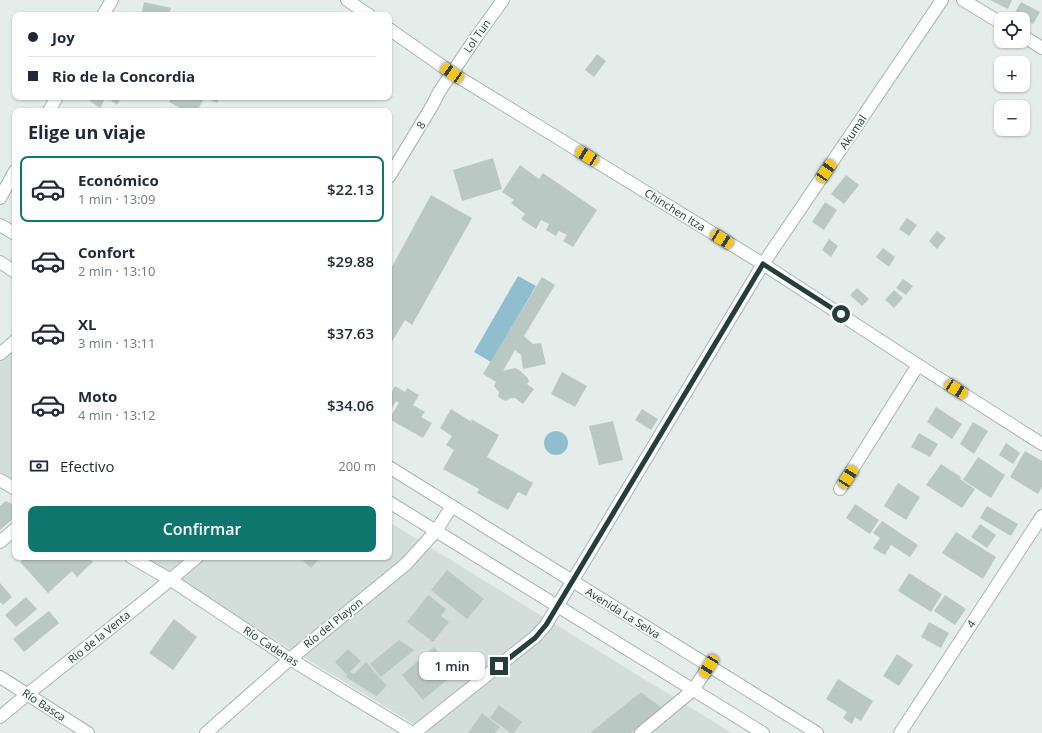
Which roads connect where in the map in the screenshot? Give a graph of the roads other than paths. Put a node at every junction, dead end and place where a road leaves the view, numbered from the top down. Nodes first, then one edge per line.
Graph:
1 (112, 0) edge
2 (347, 0) edge
3 (503, 0) edge
4 (942, 0) edge
5 (963, 0) edge
6 (105, 12) edge
7 (365, 12) edge
8 (994, 19) edge
9 (392, 31) edge
10 (1030, 40) edge
11 (1042, 48) edge
12 (452, 73) junction
13 (392, 172) edge
14 (12, 176) edge
15 (0, 198) edge
16 (0, 225) edge
17 (12, 232) edge
18 (0, 262) edge
19 (763, 264) junction
20 (12, 270) edge
21 (12, 344) edge
22 (0, 354) edge
23 (918, 365) junction
24 (1042, 444) edge
25 (392, 469) edge
26 (0, 480) edge
27 (12, 487) edge
28 (840, 489) dead end
29 (392, 504) edge
30 (452, 506) junction
31 (1042, 516) edge
32 (436, 531) junction
33 (12, 532) edge
34 (0, 542) edge
35 (136, 560) edge
36 (194, 560) edge
37 (171, 580) junction
38 (573, 582) junction
39 (558, 607) junction
40 (290, 659) junction
41 (709, 666) junction
42 (0, 677) edge
43 (693, 690) junction
44 (28, 694) junction
45 (0, 718) edge
46 (88, 733) edge
47 (206, 733) edge
48 (413, 733) edge
49 (641, 733) edge
50 (763, 733) edge
51 (817, 733) edge
52 (900, 733) edge

1 - 6 street
2 - 7 street
3 - 12 street, Lol Tun
4 - 19 street, Akumal
5 - 8 street
9 - 12 street, Chinchen Itza
10 - 11 street
12 - 13 street, 8
12 - 19 street, Chinchen Itza
14 - 15 street
16 - 17 street
18 - 20 street
19 - 23 street, Chinchen Itza
19 - 38 street, Akumal
21 - 22 street
23 - 24 street, Chinchen Itza
23 - 28 street
25 - 30 street, Avenida La Selva
26 - 27 street
29 - 32 street
30 - 32 street, Río del Playon
30 - 38 street, Avenida La Selva
31 - 52 street, 4
32 - 39 street
32 - 40 street, Río del Playon
33 - 34 street
35 - 37 street, Río Cadenas
36 - 37 street, Rio de la Venta
37 - 40 street, Río Cadenas
37 - 44 street, Rio de la Venta
38 - 39 street, Akumal
38 - 41 street, Avenida La Selva
39 - 43 street
39 - 48 street, Akumal
40 - 47 street, Río del Playon
40 - 48 street, Río Cadenas
41 - 43 street
41 - 51 street, Avenida La Selva
42 - 44 street, Río Basca
43 - 49 street
43 - 50 street
44 - 45 street, Rio de la Venta
44 - 46 street, Río Basca

